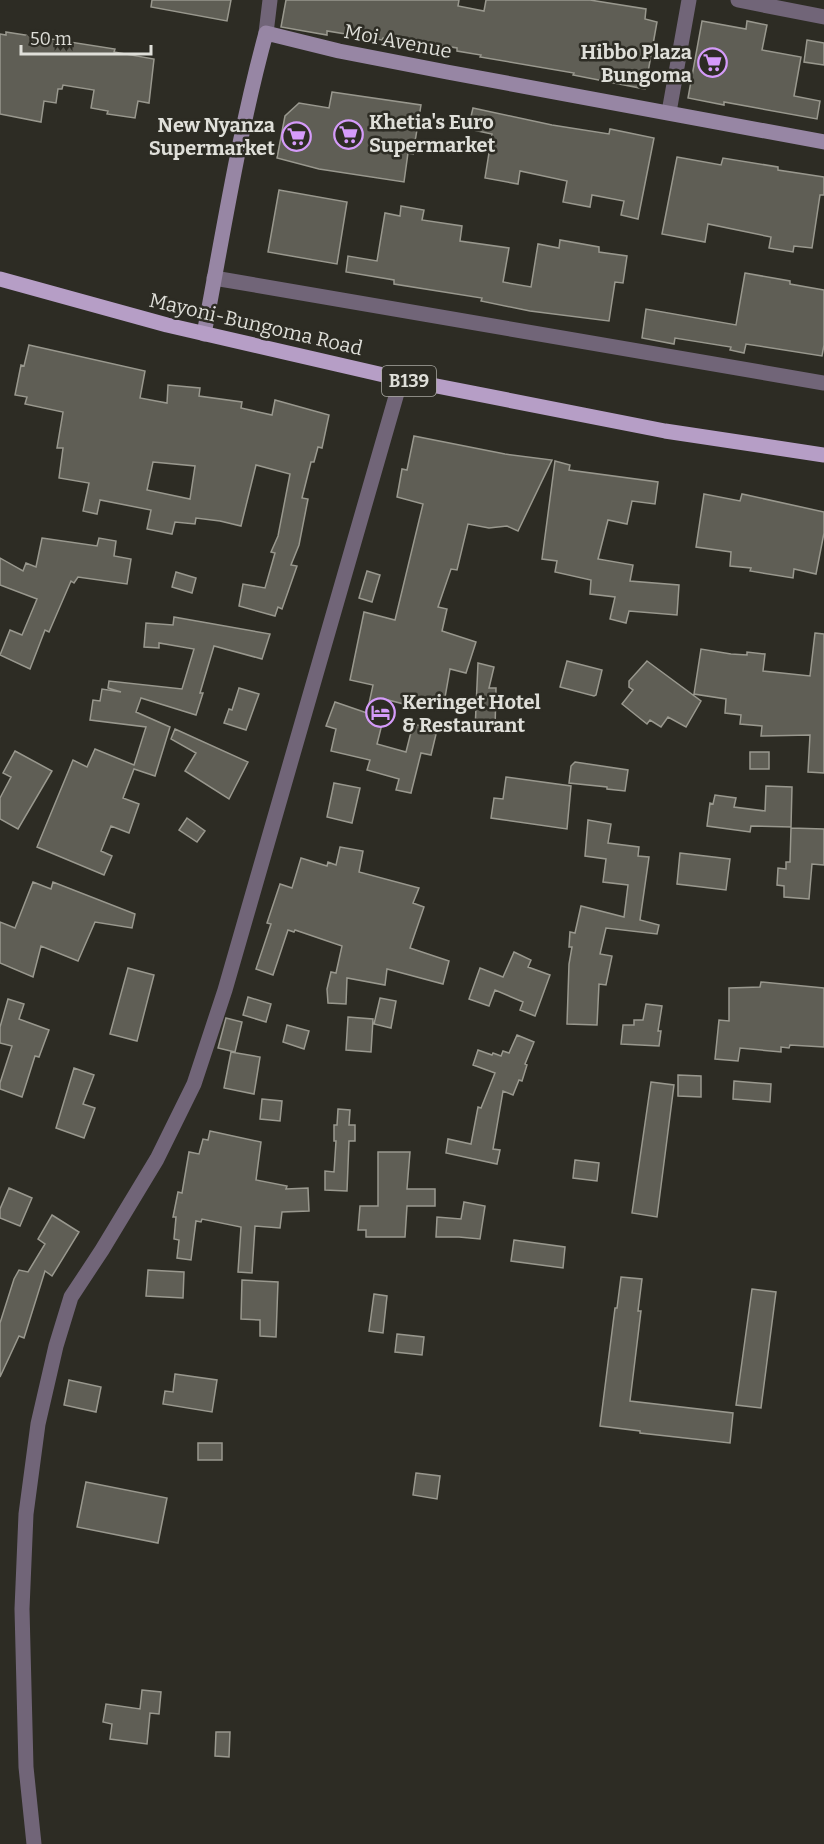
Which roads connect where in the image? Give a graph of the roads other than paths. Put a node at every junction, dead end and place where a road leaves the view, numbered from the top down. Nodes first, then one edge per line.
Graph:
1 (270, 0) edge
2 (689, 0) edge
3 (738, 0) edge
4 (824, 16) edge
5 (266, 33) junction
6 (669, 112) junction
7 (824, 142) edge
8 (214, 278) junction
9 (0, 279) edge
10 (204, 334) junction
11 (401, 379) junction
12 (824, 383) edge
13 (824, 455) edge
14 (34, 1844) edge

1 - 5 street
2 - 6 street
3 - 4 street
5 - 6 street, Moi Avenue
5 - 8 street
6 - 7 street, Moi Avenue
8 - 10 street
8 - 12 street
9 - 10 main road, Mayoni-Bungoma Road / B139
10 - 11 main road, Mayoni-Bungoma Road / B139
11 - 13 main road, Mayoni-Bungoma Road / B139
11 - 14 street

